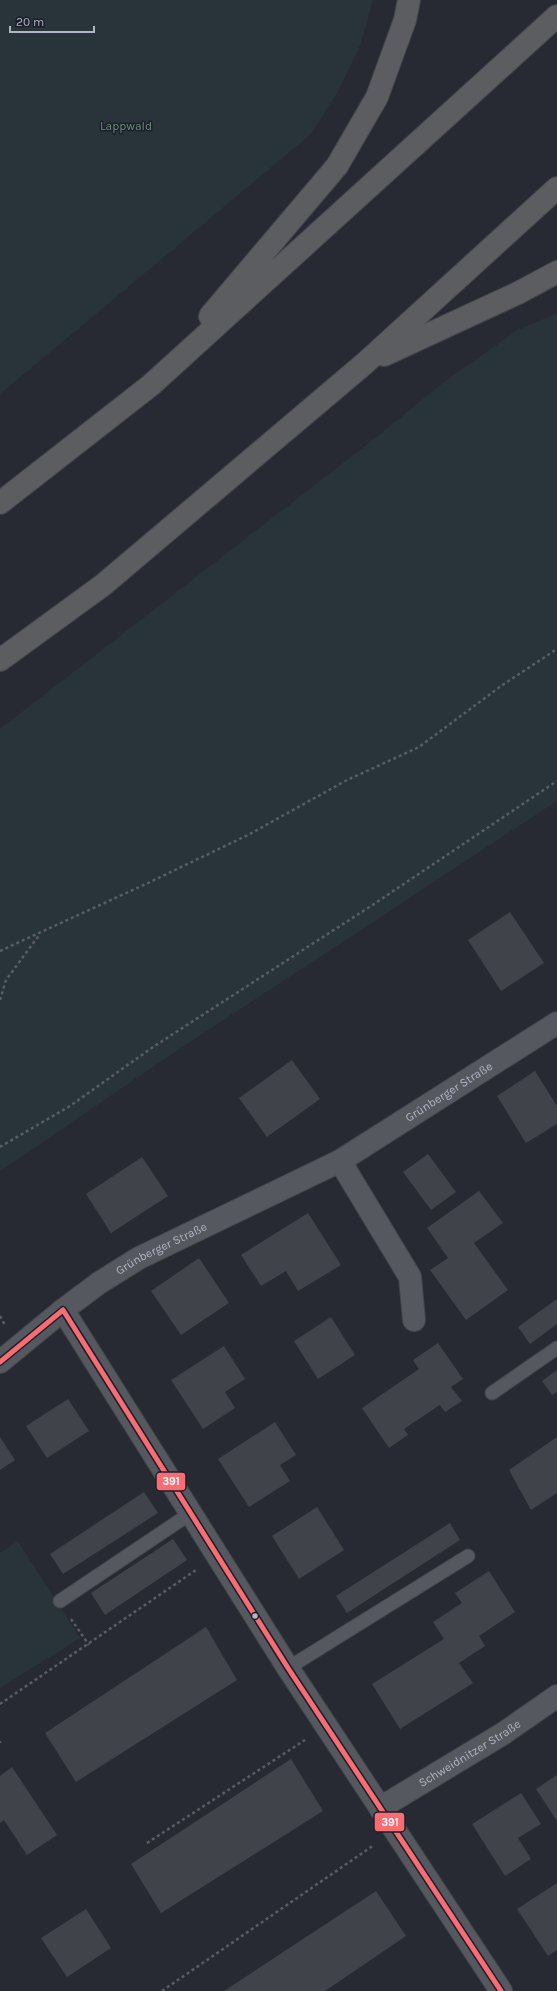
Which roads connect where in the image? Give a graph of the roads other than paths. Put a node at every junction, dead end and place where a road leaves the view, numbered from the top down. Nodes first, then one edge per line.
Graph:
1 (409, 0) edge
2 (557, 16) edge
3 (557, 188) edge
4 (557, 272) edge
5 (364, 364) junction
6 (151, 384) junction
7 (0, 503) edge
8 (0, 660) edge
9 (557, 1023) edge
10 (340, 1161) junction
11 (63, 1310) junction
12 (414, 1320) dead end
13 (557, 1348) edge
14 (0, 1362) edge
15 (492, 1394) dead end
16 (191, 1513) junction
17 (468, 1556) dead end
18 (60, 1601) road end
19 (288, 1668) junction
20 (557, 1696) edge
21 (380, 1808) junction
22 (501, 1991) edge

1 - 6 highway
2 - 6 highway
3 - 5 highway
4 - 5 highway
5 - 8 highway
6 - 7 highway
9 - 10 street, Grünberger Straße
10 - 11 street, Grünberger Straße
10 - 12 street
11 - 14 street, Grünberger Straße
11 - 16 street
13 - 15 lane
16 - 18 lane
16 - 19 street
17 - 19 lane
19 - 21 street
20 - 21 street, Schweidnitzer Straße
21 - 22 street

